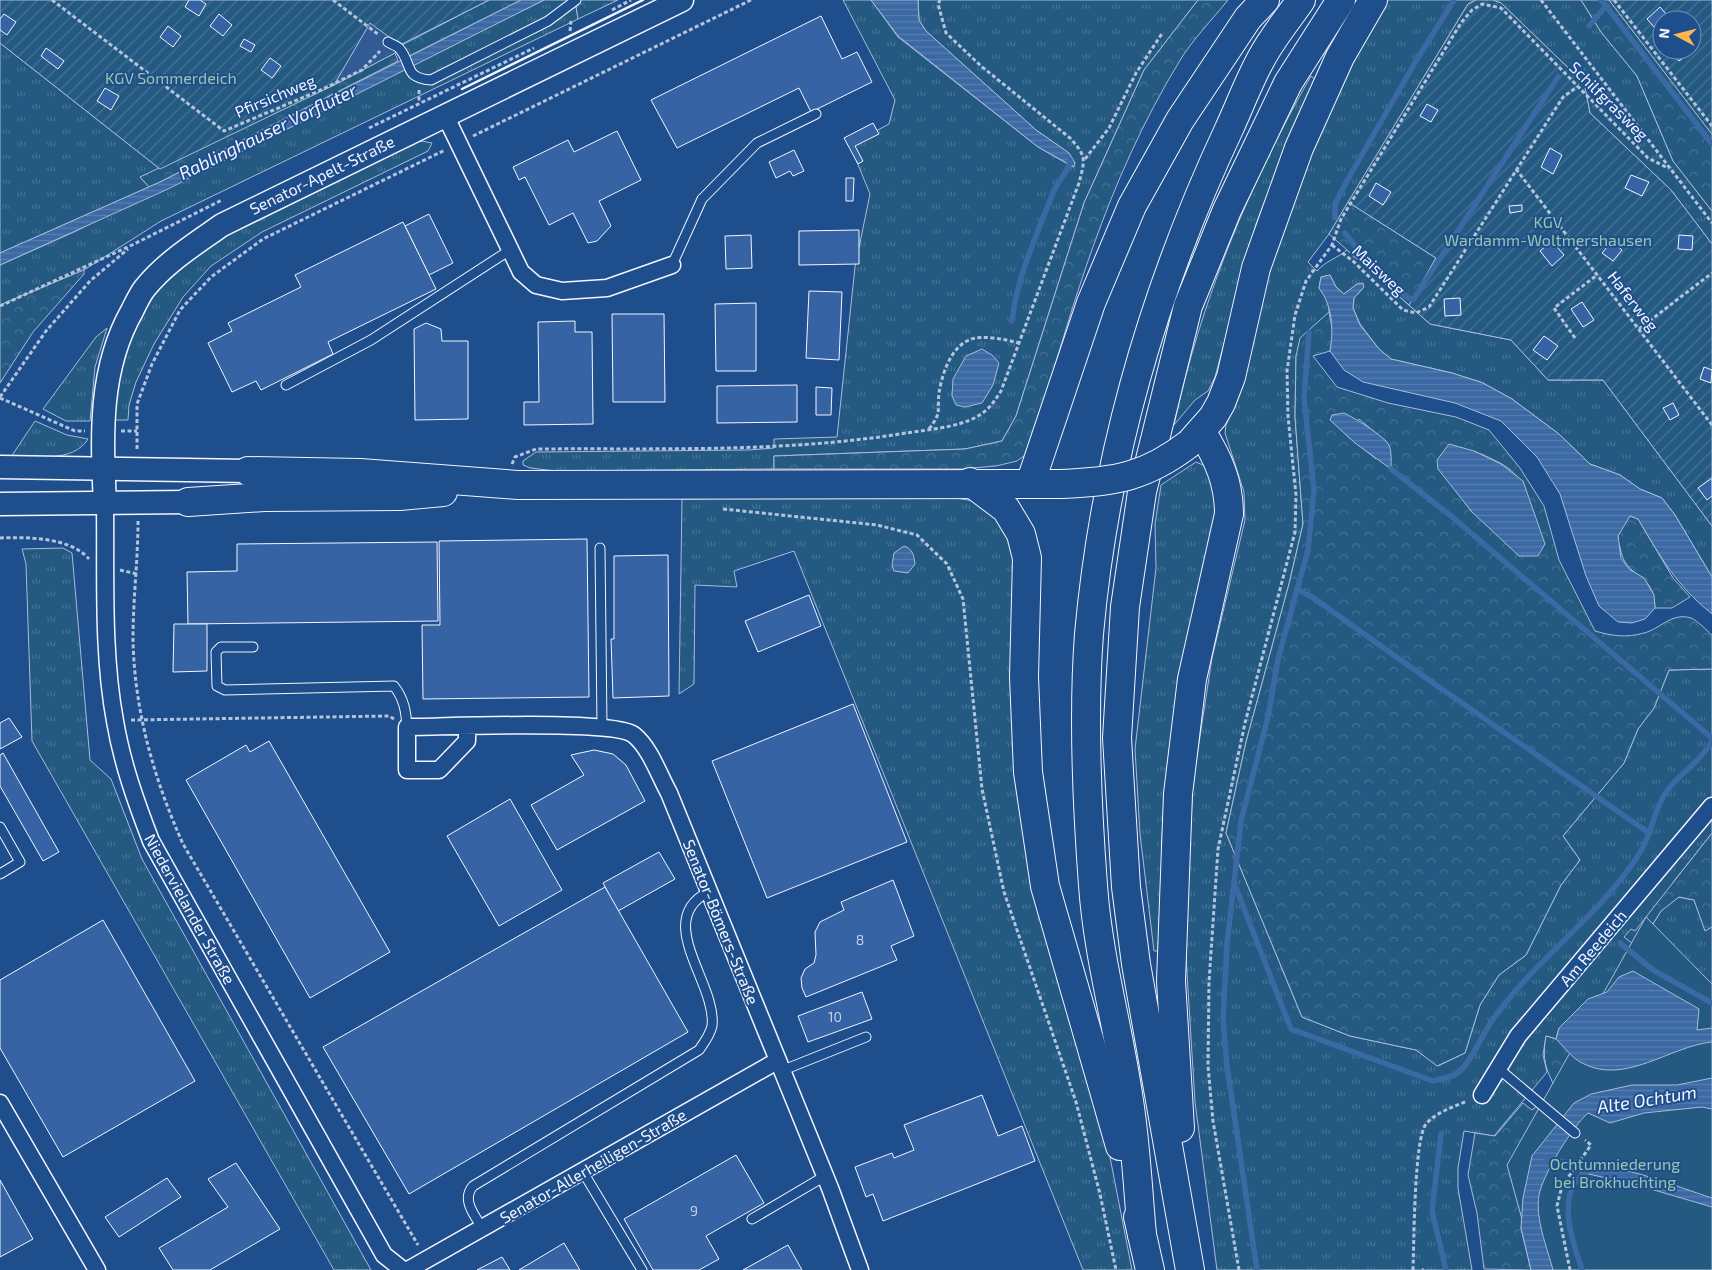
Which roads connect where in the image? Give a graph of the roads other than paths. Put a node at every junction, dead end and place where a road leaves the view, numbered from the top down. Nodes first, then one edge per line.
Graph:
1 (576, 0) edge
2 (682, 0) edge
3 (1264, 0) edge
4 (1301, 0) edge
5 (1341, 0) edge
6 (1373, 0) edge
7 (388, 42) road end
8 (816, 114) dead end
9 (445, 115) junction
10 (510, 250) junction
11 (672, 265) joint
12 (286, 385) dead end
13 (1195, 437) junction
14 (0, 467) edge
15 (104, 468) junction
16 (248, 471) joint
17 (970, 482) junction
18 (511, 484) junction
19 (1030, 484) junction
20 (188, 502) joint
21 (0, 504) edge
22 (105, 504) junction
23 (600, 548) dead end
24 (253, 647) dead end
25 (602, 726) junction
26 (467, 727) junction
27 (407, 728) junction
28 (1712, 806) edge
29 (0, 827) edge
30 (0, 874) edge
31 (708, 892) junction
32 (866, 1037) dead end
33 (779, 1066) junction
34 (1499, 1069) junction
35 (1482, 1095) road end
36 (0, 1103) edge
37 (1575, 1133) road end
38 (583, 1172) junction
39 (825, 1176) junction
40 (752, 1219) dead end
41 (1182, 1222) junction
42 (483, 1229) junction
43 (1142, 1236) junction
44 (97, 1270) edge
45 (403, 1270) edge
46 (408, 1270) edge
47 (642, 1270) edge
48 (860, 1270) edge
49 (1150, 1270) edge
50 (1190, 1270) edge

1 - 7 lane
2 - 9 street, Senator-Apelt-Straße
3 - 19 highway
4 - 43 highway
5 - 41 highway
6 - 13 highway
8 - 11 lane
9 - 10 street
9 - 15 street, Senator-Apelt-Straße
10 - 11 street
10 - 12 lane
13 - 19 highway, bridge
13 - 41 highway
14 - 15 street
15 - 16 street
15 - 22 street, Senator-Apelt-Straße
16 - 18 highway
17 - 18 highway
17 - 19 highway
17 - 43 highway
18 - 20 highway
20 - 22 street
21 - 22 street
22 - 45 street, Niedervielander Straße
23 - 25 lane
24 - 27 lane
25 - 26 street, Senator-Bömers-Straße
25 - 31 street, Senator-Bömers-Straße
26 - 27 street, Senator-Bömers-Straße
26 - 27 street
28 - 34 street, Am Reedeich
29 - 30 lane
31 - 33 street, Senator-Bömers-Straße
31 - 42 lane
32 - 33 lane
33 - 38 street, Senator-Allerheiligen-Straße
33 - 39 street, Senator-Bömers-Straße
34 - 35 street, Am Reedeich
34 - 37 lane
36 - 44 street
38 - 42 street, Senator-Allerheiligen-Straße
38 - 47 lane
39 - 40 lane
39 - 48 street, Senator-Bömers-Straße
41 - 50 highway
42 - 46 street, Senator-Allerheiligen-Straße
43 - 49 highway

